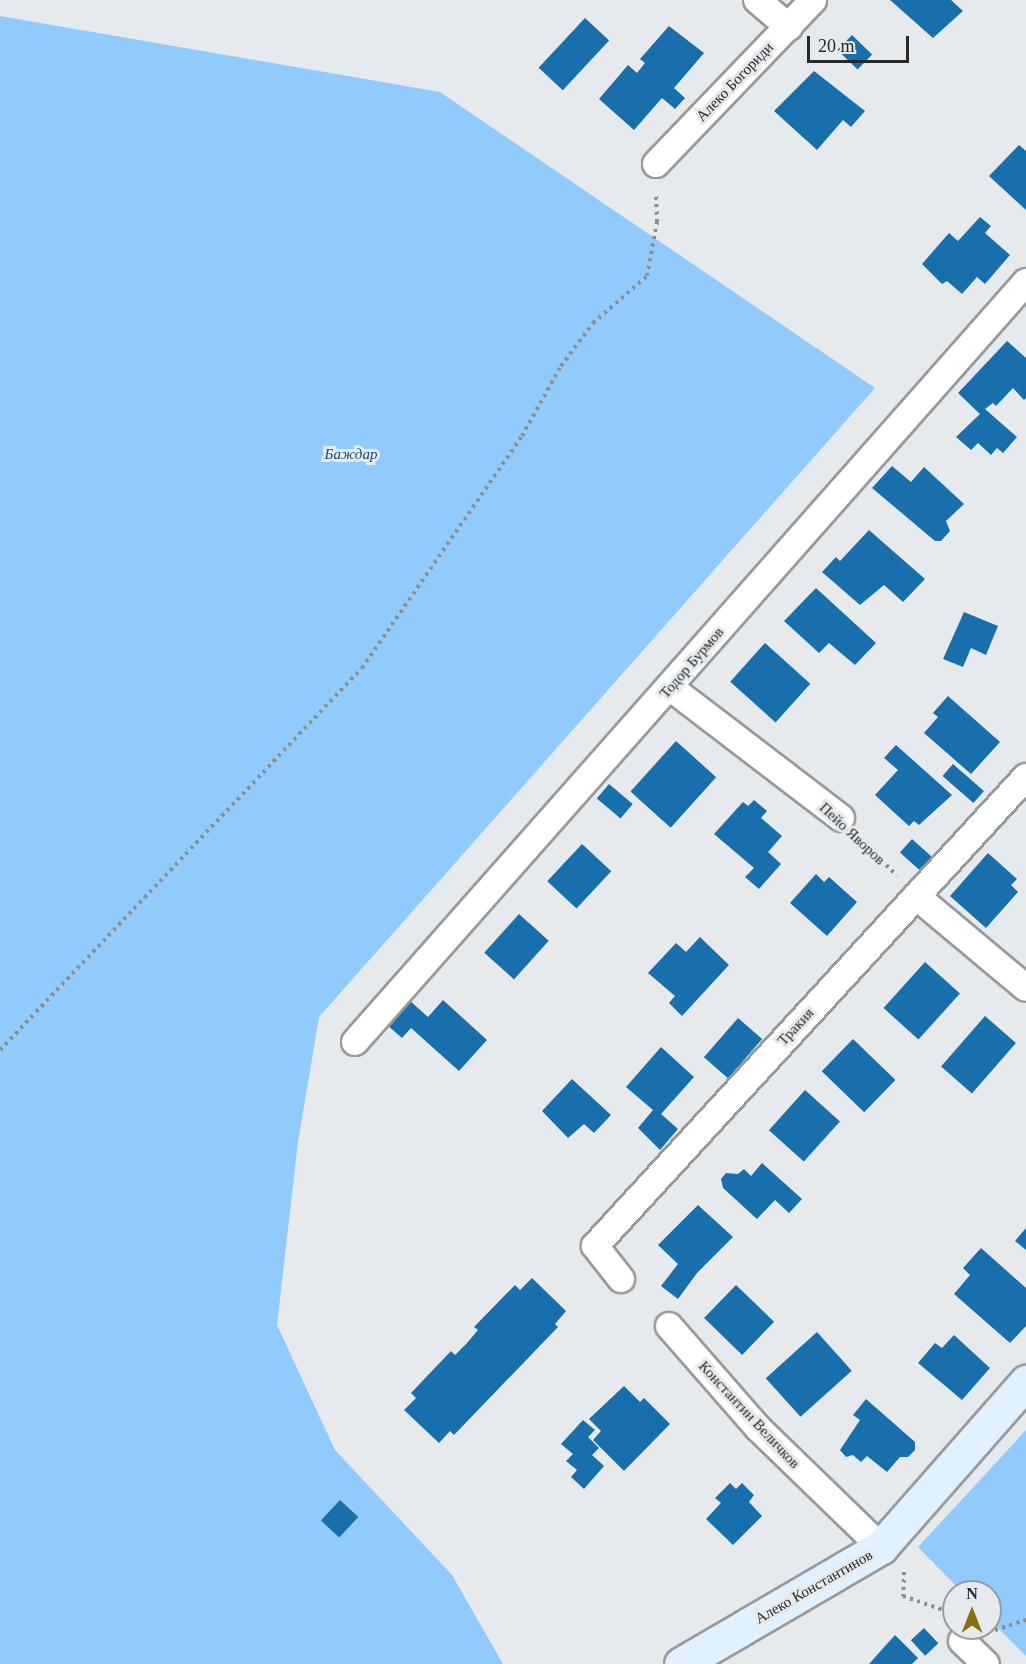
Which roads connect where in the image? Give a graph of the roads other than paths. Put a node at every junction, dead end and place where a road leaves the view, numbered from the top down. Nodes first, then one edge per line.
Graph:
1 (757, 0) edge
2 (813, 0) edge
3 (789, 27) junction
4 (656, 164) road end
5 (1026, 282) edge
6 (671, 688) junction
7 (1026, 777) edge
8 (841, 819) road end
9 (916, 896) junction
10 (1026, 988) edge
11 (355, 1041) dead end
12 (621, 1279) dead end
13 (669, 1326) dead end
14 (1026, 1383) edge
15 (881, 1547) junction
16 (966, 1640) edge
17 (681, 1664) edge
18 (986, 1664) edge

1 - 3 street
2 - 3 street, Алеко Богориди
3 - 4 street, Алеко Богориди
5 - 6 street, Тодор Бурмов
6 - 8 street, Пейо Яворов
6 - 11 street, Тодор Бурмов
7 - 9 street, Тракия
9 - 10 street
9 - 12 street, Тракия
13 - 15 street, Константин Величков
14 - 15 street, Алеко Константинов
15 - 17 street, Алеко Константинов
16 - 18 street

